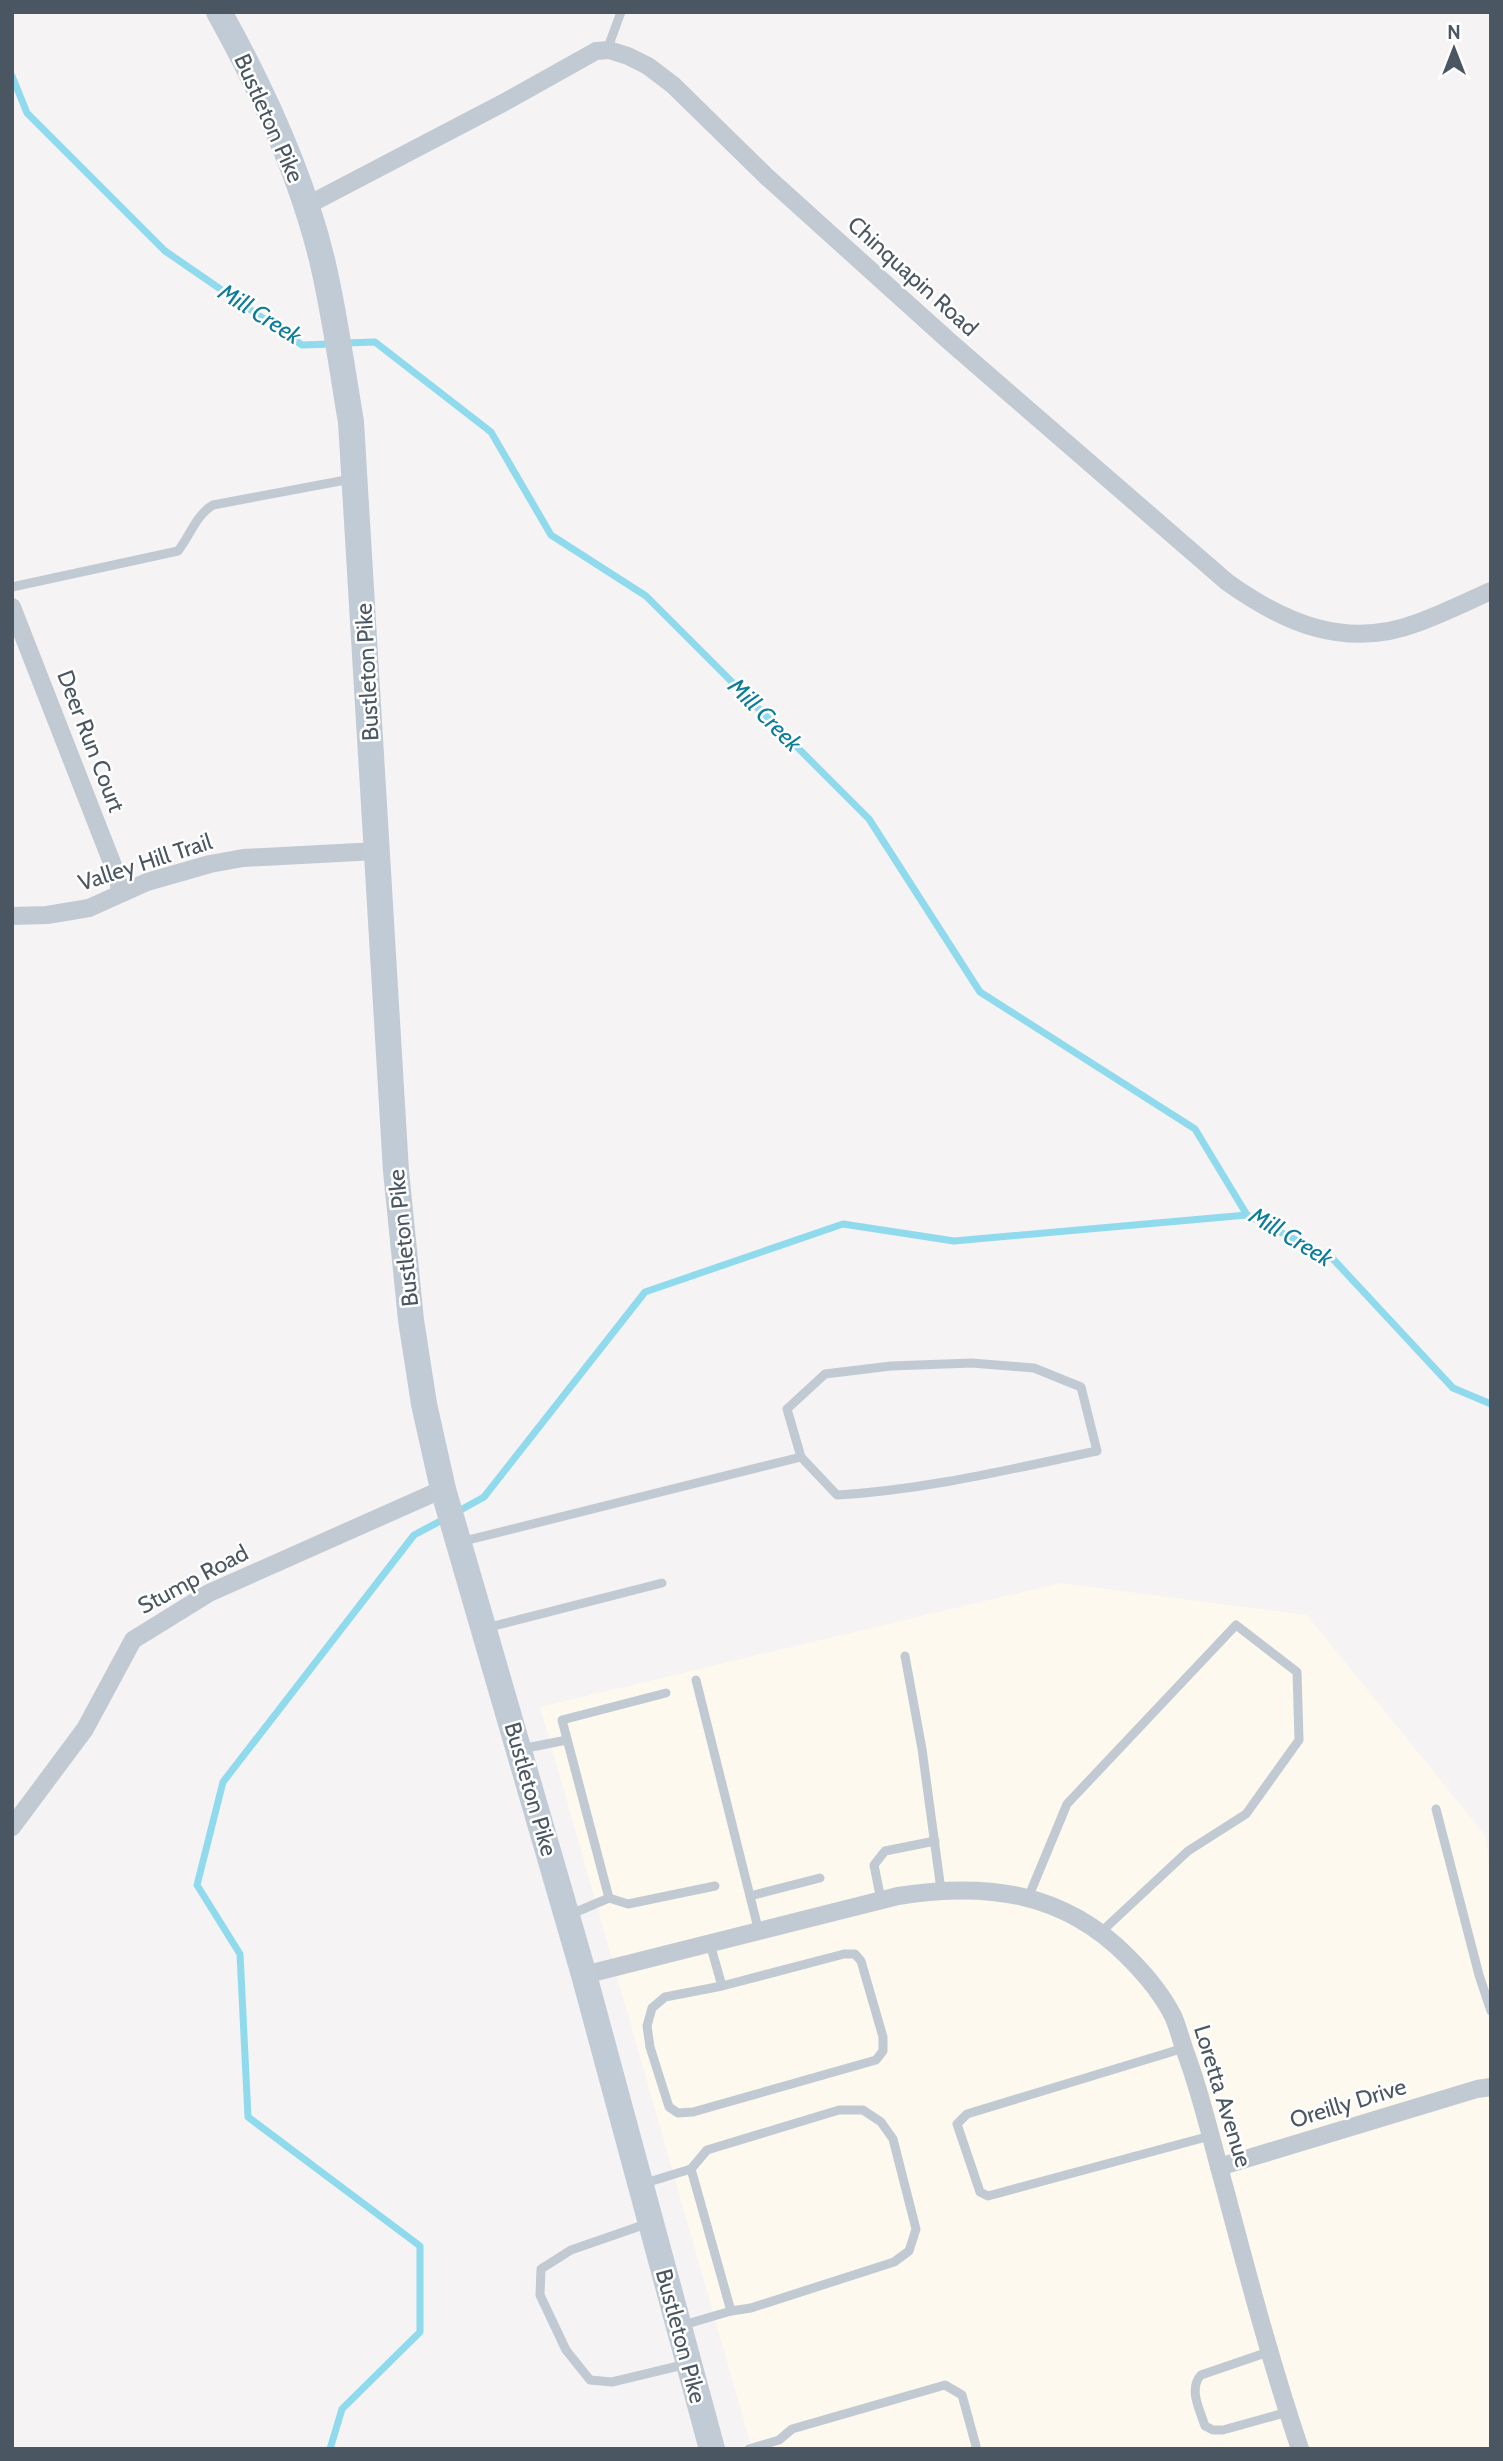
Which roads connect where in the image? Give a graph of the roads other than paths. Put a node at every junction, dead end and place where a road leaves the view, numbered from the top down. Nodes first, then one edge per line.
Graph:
1 (219, 12) edge
2 (621, 12) edge
3 (607, 50) junction
4 (306, 206) junction
5 (356, 478) junction
6 (12, 587) edge
7 (1491, 591) edge
8 (12, 607) edge
9 (377, 851) junction
10 (121, 893) junction
11 (12, 916) edge
12 (801, 1457) junction
13 (450, 1514) junction
14 (662, 1583) dead end
15 (484, 1629) junction
16 (905, 1656) dead end
17 (696, 1680) dead end
18 (666, 1693) dead end
19 (567, 1740) junction
20 (519, 1749) junction
21 (1436, 1810) dead end
22 (12, 1827) edge
23 (934, 1841) junction
24 (820, 1878) dead end
25 (715, 1886) dead end
26 (941, 1890) junction
27 (750, 1896) junction
28 (609, 1898) junction
29 (1028, 1898) junction
30 (881, 1900) junction
31 (567, 1916) junction
32 (759, 1932) junction
33 (1100, 1933) junction
34 (710, 1944) junction
35 (584, 1975) junction
36 (722, 1986) junction
37 (1491, 2011) edge
38 (1184, 2048) junction
39 (1491, 2087) edge
40 (1210, 2136) junction
41 (1219, 2168) junction
42 (691, 2169) junction
43 (640, 2185) junction
44 (651, 2223) junction
45 (731, 2311) junction
46 (678, 2327) junction
47 (1271, 2351) junction
48 (688, 2364) junction
49 (1289, 2412) junction
50 (780, 2444) edge
51 (712, 2449) edge
52 (749, 2449) edge
53 (975, 2449) edge
54 (1300, 2449) edge

1 - 4 main road, Bustleton Pike
2 - 3 lane
3 - 4 street
3 - 7 street, Chinquapin Road
4 - 5 main road, Bustleton Pike
5 - 6 lane
5 - 9 main road, Bustleton Pike
8 - 10 street, Deer Run Court
9 - 10 street, Valley Hill Trail
9 - 13 main road, Bustleton Pike
10 - 11 street, Valley Hill Trail
12 - 12 lane
12 - 13 lane
13 - 15 main road, Bustleton Pike
13 - 22 street, Stump Road
14 - 15 lane
15 - 20 main road, Bustleton Pike
16 - 23 lane
17 - 27 lane
18 - 19 lane
19 - 20 lane
19 - 28 lane
20 - 31 main road, Bustleton Pike
21 - 37 lane
23 - 26 lane
23 - 30 lane
24 - 27 lane
25 - 28 lane
26 - 29 street, Loretta Avenue
26 - 30 street, Loretta Avenue
27 - 32 lane
28 - 31 lane
29 - 33 street, Loretta Avenue
29 - 33 lane
30 - 32 street, Loretta Avenue
31 - 35 main road, Bustleton Pike
32 - 34 street, Loretta Avenue
33 - 38 street, Loretta Avenue
34 - 35 street, Loretta Avenue
34 - 36 lane
35 - 43 main road, Bustleton Pike
36 - 36 lane
38 - 40 street, Loretta Avenue
38 - 40 lane
39 - 41 street, Oreilly Drive
40 - 41 street, Loretta Avenue
41 - 47 street, Loretta Avenue
42 - 43 lane
42 - 45 lane
42 - 45 lane
43 - 44 main road, Bustleton Pike
44 - 46 main road, Bustleton Pike
44 - 48 lane
45 - 46 lane
46 - 48 main road, Bustleton Pike
47 - 49 street, Loretta Avenue
47 - 49 lane
48 - 51 main road, Bustleton Pike
49 - 54 street, Loretta Avenue
50 - 52 lane
50 - 53 lane

